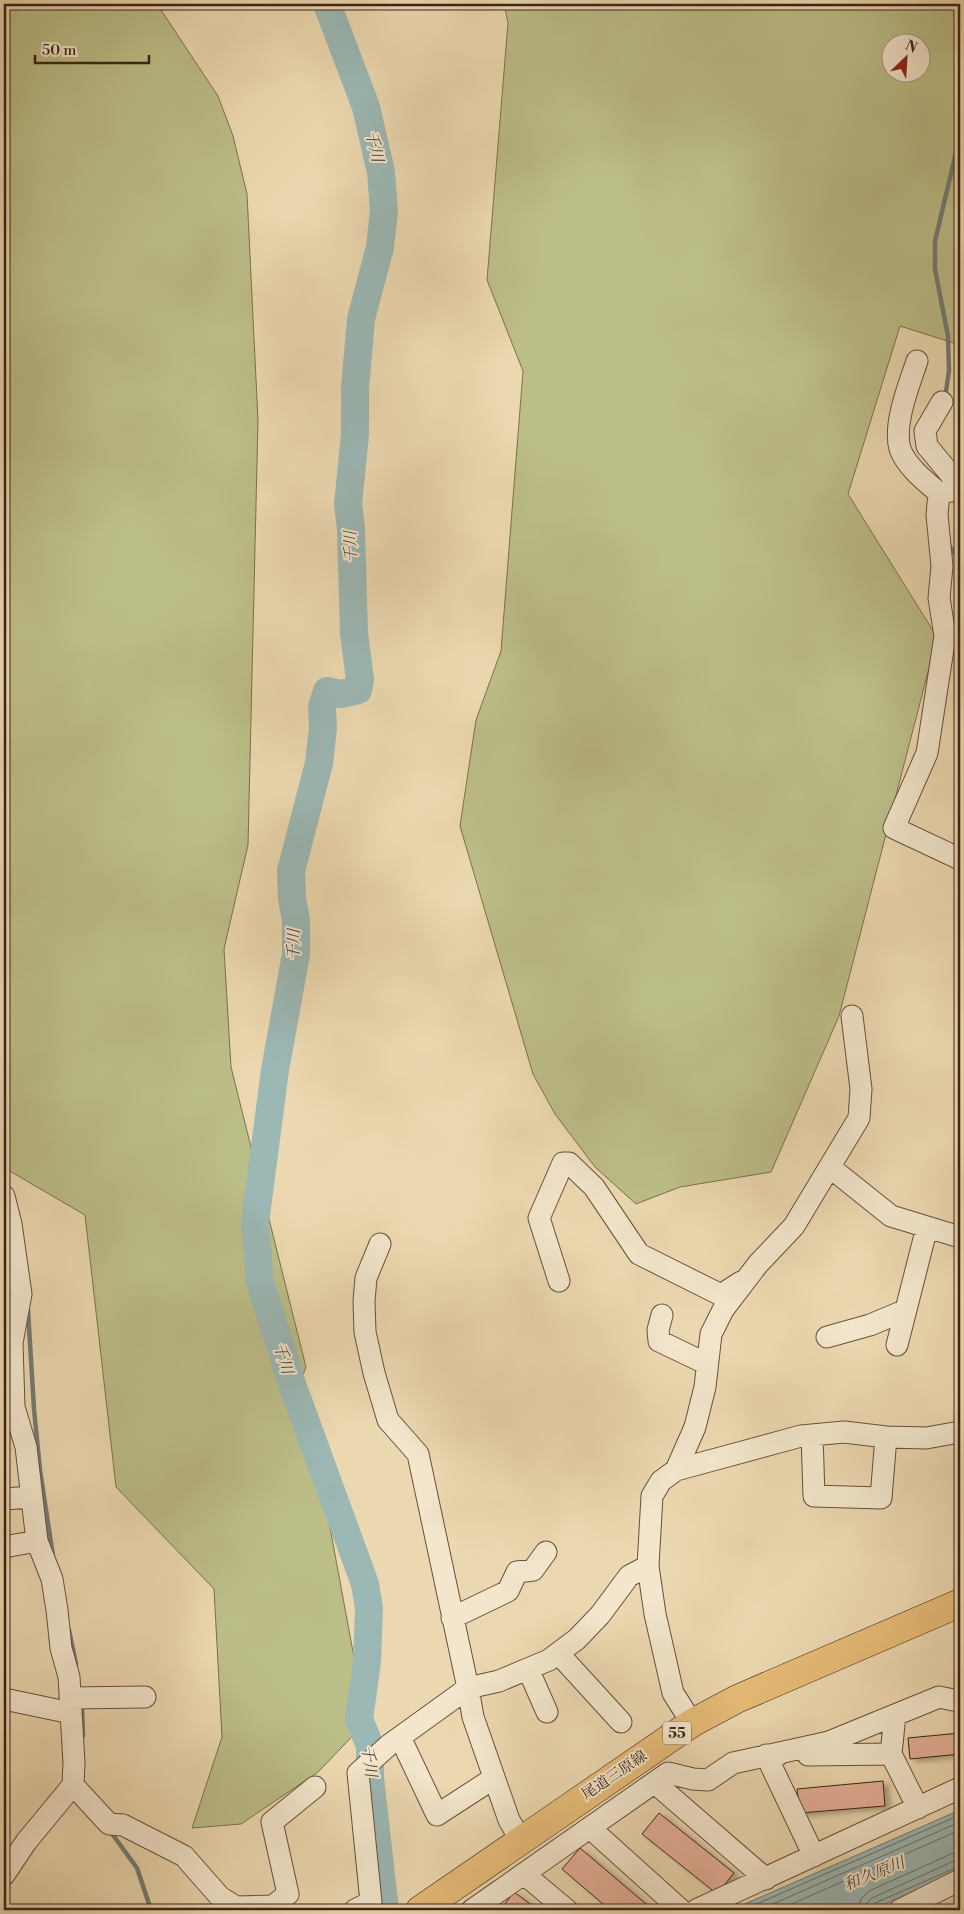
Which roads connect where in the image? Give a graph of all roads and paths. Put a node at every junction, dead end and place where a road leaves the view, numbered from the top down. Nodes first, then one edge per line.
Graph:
1 (917, 360) dead end
2 (942, 402) dead end
3 (952, 492) edge
4 (960, 859) edge
5 (852, 1016) dead end
6 (830, 1168) junction
7 (4, 1196) edge
8 (927, 1227) junction
9 (960, 1237) edge
10 (380, 1244) dead end
11 (11, 1276) edge
12 (747, 1278) junction
13 (559, 1281) dead end
14 (906, 1310) junction
15 (662, 1315) dead end
16 (827, 1337) dead end
17 (897, 1345) dead end
18 (707, 1364) junction
19 (960, 1432) edge
20 (812, 1435) junction
21 (886, 1437) junction
22 (676, 1470) junction
23 (32, 1497) junction
24 (4, 1499) edge
25 (37, 1541) junction
26 (4, 1547) edge
27 (546, 1552) dead end
28 (648, 1566) junction
29 (960, 1603) edge
30 (960, 1613) edge
31 (452, 1618) junction
32 (558, 1653) junction
33 (528, 1669) junction
34 (468, 1688) junction
35 (145, 1697) dead end
36 (4, 1699) edge
37 (960, 1703) edge
38 (70, 1706) junction
39 (547, 1712) dead end
40 (895, 1715) junction
41 (621, 1722) dead end
42 (692, 1723) junction
43 (400, 1737) junction
44 (891, 1754) junction
45 (766, 1755) junction
46 (494, 1778) junction
47 (655, 1783) junction
48 (73, 1785) junction
49 (315, 1787) dead end
50 (960, 1788) edge
51 (918, 1808) junction
52 (590, 1828) junction
53 (520, 1839) junction
54 (814, 1856) junction
55 (524, 1874) junction
56 (4, 1875) edge
57 (766, 1879) junction
58 (960, 1880) edge
59 (236, 1909) edge
60 (355, 1910) edge
61 (420, 1910) edge
62 (472, 1910) edge
63 (567, 1910) edge
64 (682, 1910) edge
65 (696, 1910) edge
66 (900, 1910) edge

1 - 3 street
2 - 3 street
3 - 4 street
5 - 6 street
6 - 8 street
6 - 12 street
7 - 11 street
8 - 9 street
8 - 14 street
10 - 31 street
11 - 23 street
12 - 13 street
12 - 18 street
14 - 16 street
14 - 17 street
15 - 18 street
18 - 22 street
19 - 21 street
20 - 21 street
20 - 21 street
20 - 22 street
22 - 28 street
23 - 24 street
23 - 25 street
25 - 26 street
25 - 38 street
27 - 31 street
28 - 32 street
28 - 42 street
29 - 30 street
29 - 42 main road, 尾道三原線 / 55
31 - 34 street
32 - 33 street
32 - 41 street
33 - 34 street
33 - 39 street
34 - 43 street
34 - 46 street
35 - 38 street
36 - 38 street
37 - 40 street
38 - 48 street
40 - 44 street
40 - 45 street
42 - 53 main road, 尾道三原線 / 55
43 - 46 street
43 - 60 street
44 - 45 street
44 - 51 street
45 - 47 street
45 - 54 street
46 - 53 street
47 - 52 street
47 - 57 street
48 - 56 street
48 - 59 street
49 - 59 street
50 - 51 street
51 - 54 street
52 - 55 street
52 - 64 street
53 - 61 main road, 尾道三原線 / 55
54 - 57 street
55 - 62 street
55 - 63 street
57 - 65 street
58 - 66 street

